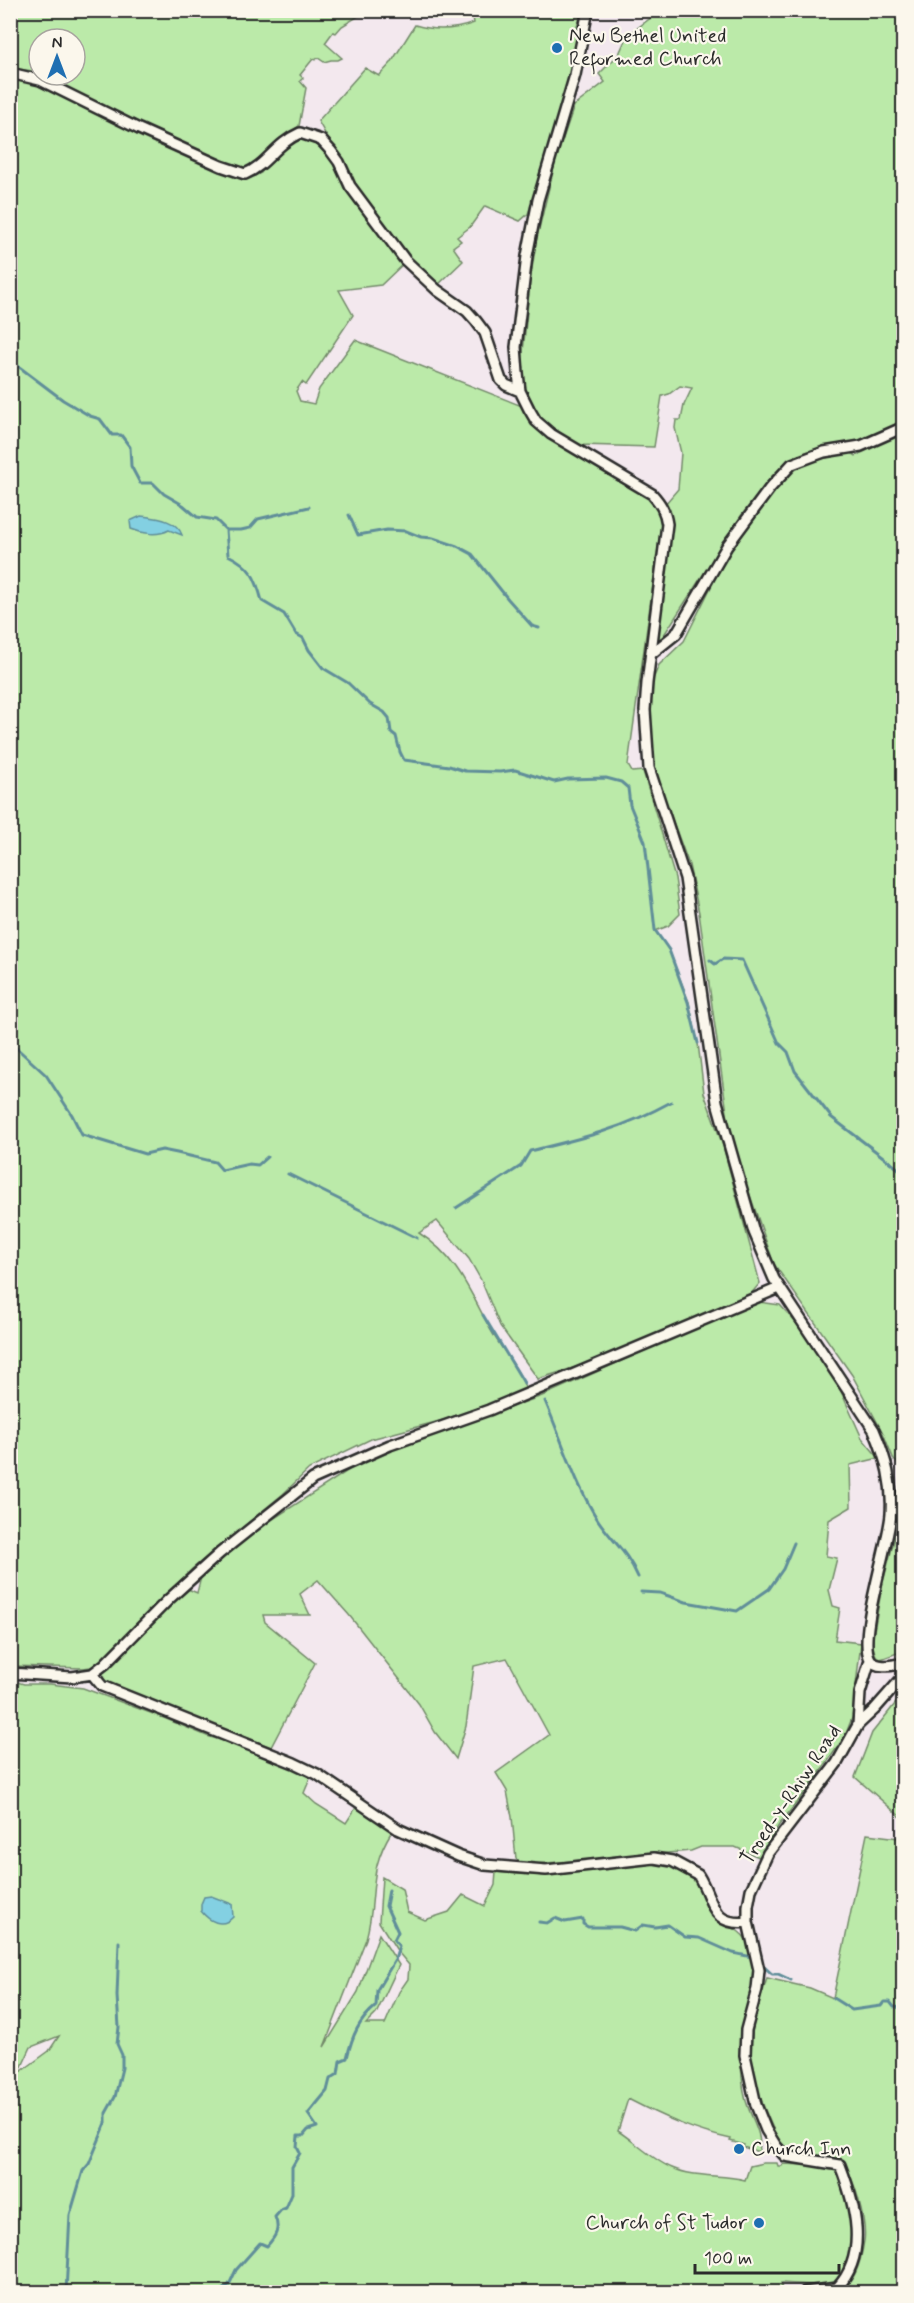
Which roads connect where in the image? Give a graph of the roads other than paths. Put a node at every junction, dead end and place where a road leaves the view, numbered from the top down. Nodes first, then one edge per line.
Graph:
1 (588, 10) edge
2 (10, 73) edge
3 (520, 391) junction
4 (903, 427) edge
5 (651, 654) junction
6 (779, 1288) junction
7 (870, 1660) junction
8 (903, 1663) edge
9 (10, 1673) edge
10 (92, 1674) junction
11 (903, 1676) edge
12 (858, 1725) junction
13 (748, 1922) junction
14 (805, 2292) edge

1 - 3 street
2 - 3 street
3 - 5 street, Troed-y-Rhiw Road
4 - 5 street
5 - 6 street, Troed-y-Rhiw Road
6 - 7 street, Troed-y-Rhiw Road
6 - 10 street
7 - 8 street
7 - 12 street, Troed-y-Rhiw Road
9 - 10 street
10 - 13 street
11 - 12 street, Troed-y-Rhiw Road
12 - 13 street, Troed-y-Rhiw Road
13 - 14 street, Troed-y-Rhiw Road

